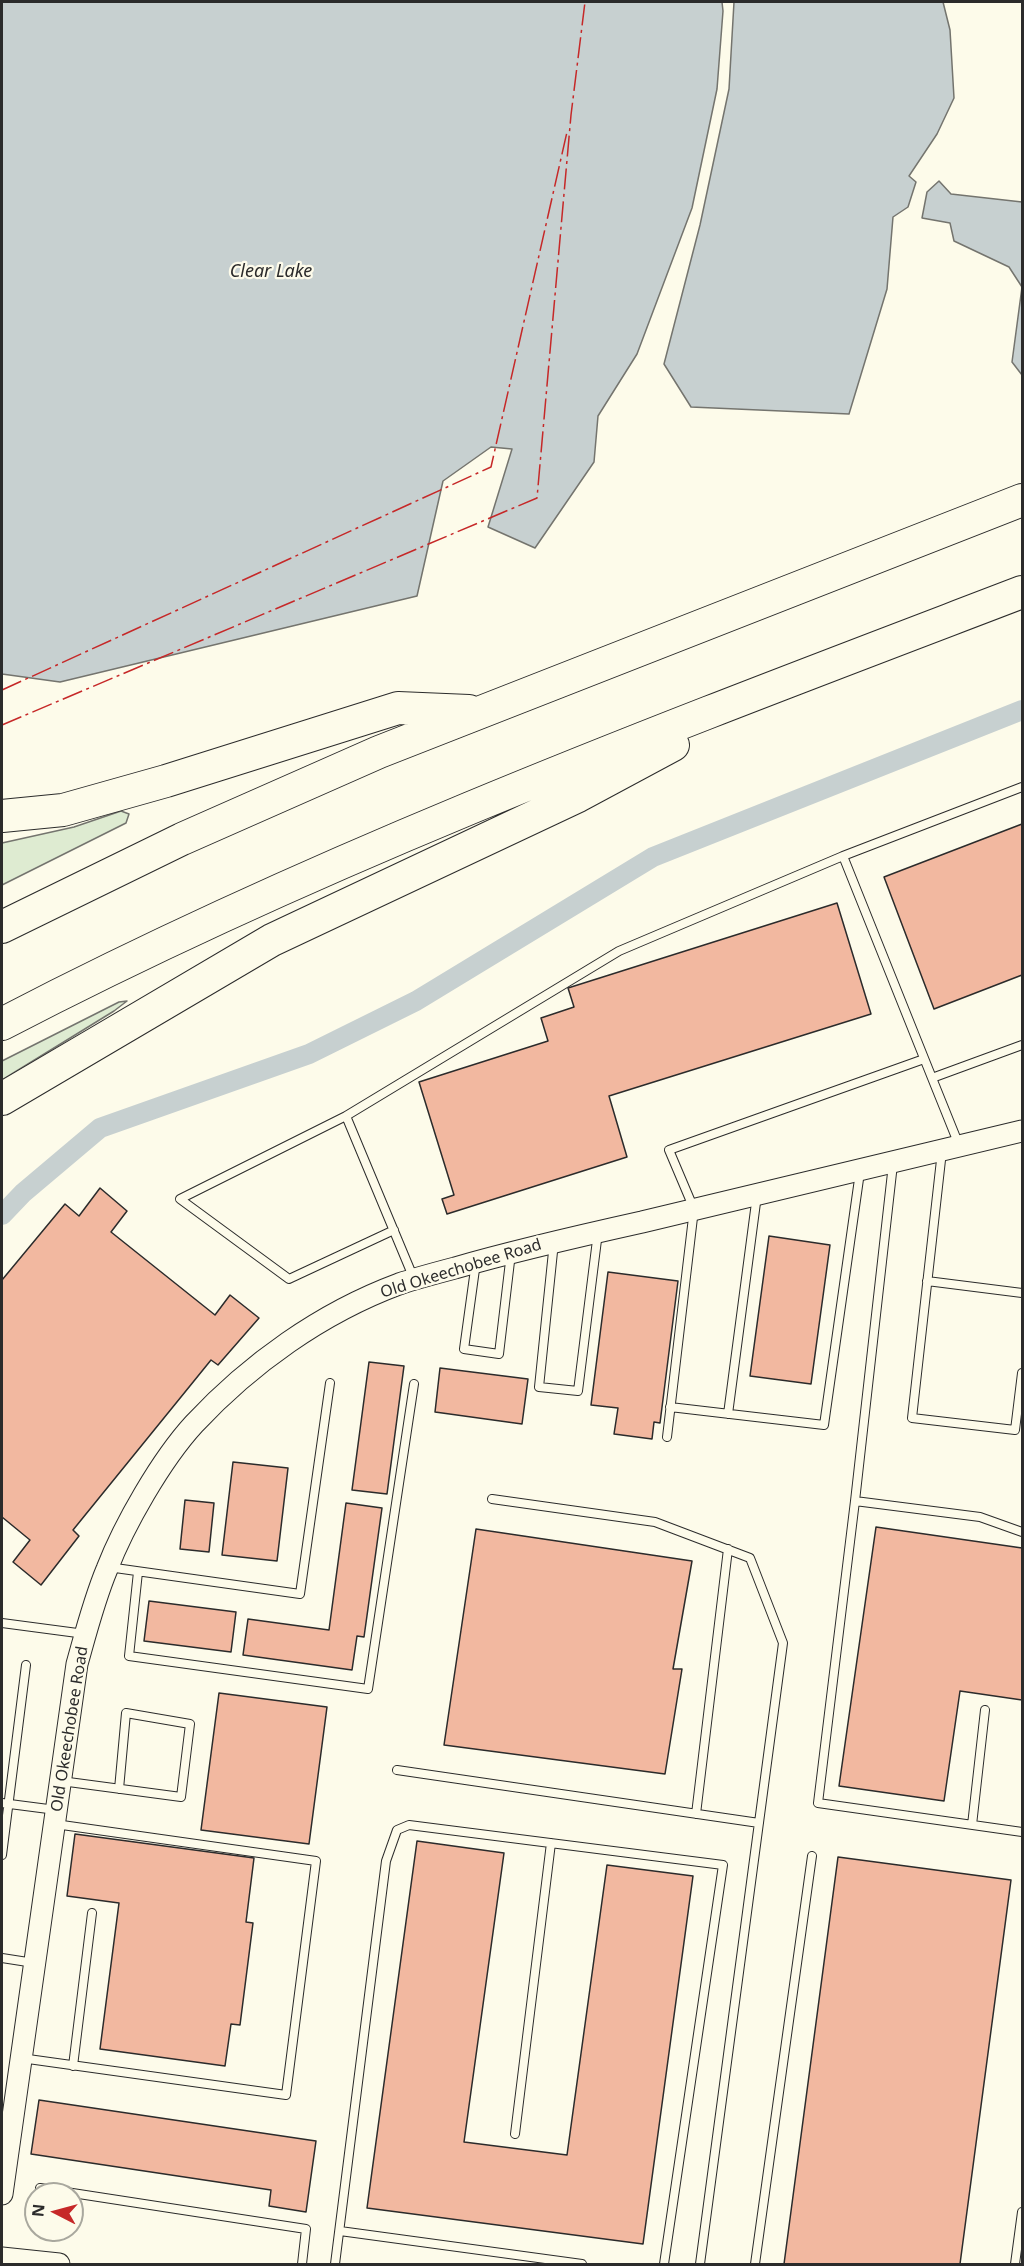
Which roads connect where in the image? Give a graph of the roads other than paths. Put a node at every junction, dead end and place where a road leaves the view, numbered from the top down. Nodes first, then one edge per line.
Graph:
1 (1023, 500) edge
2 (1023, 592) edge
3 (795, 679) junction
4 (478, 711) junction
5 (1023, 787) edge
6 (2, 816) edge
7 (843, 856) junction
8 (2, 927) edge
9 (2, 1024) edge
10 (1023, 1045) edge
11 (924, 1059) junction
12 (932, 1078) junction
13 (2, 1099) edge
14 (346, 1116) junction
15 (1023, 1131) edge
16 (951, 1149) junction
17 (893, 1163) junction
18 (861, 1171) junction
19 (758, 1195) junction
20 (694, 1209) junction
21 (394, 1230) junction
22 (598, 1232) junction
23 (554, 1242) junction
24 (512, 1252) junction
25 (476, 1262) junction
26 (415, 1280) junction
27 (927, 1281) junction
28 (1023, 1293) edge
29 (1023, 1373) edge
30 (330, 1383) dead end
31 (414, 1384) dead end
32 (670, 1407) junction
33 (728, 1414) junction
34 (667, 1437) dead end
35 (492, 1499) dead end
36 (855, 1501) junction
37 (1023, 1532) edge
38 (728, 1549) junction
39 (107, 1567) junction
40 (138, 1572) junction
41 (2, 1623) edge
42 (86, 1634) junction
43 (26, 1665) dead end
44 (986, 1710) dead end
45 (397, 1770) dead end
46 (61, 1781) junction
47 (118, 1789) junction
48 (5, 1803) edge
49 (696, 1814) junction
50 (56, 1816) junction
51 (759, 1823) junction
52 (972, 1825) junction
53 (1023, 1832) edge
54 (551, 1843) junction
55 (2, 1855) edge
56 (812, 1856) dead end
57 (92, 1912) dead end
58 (2, 1958) edge
59 (34, 1963) junction
60 (21, 2058) junction
61 (73, 2066) junction
62 (515, 2134) dead end
63 (2, 2194) edge
64 (84, 2195) edge
65 (1023, 2212) edge
66 (339, 2231) junction
67 (2, 2258) edge
68 (59, 2265) edge
69 (302, 2265) edge
70 (335, 2265) edge
71 (582, 2265) edge
72 (664, 2265) edge
73 (700, 2265) edge
74 (755, 2265) edge
75 (1015, 2265) edge

1 - 4 highway
2 - 3 highway
3 - 9 highway
3 - 13 highway
4 - 6 highway
4 - 8 highway
5 - 7 lane
7 - 11 lane
7 - 14 lane
10 - 12 lane
11 - 12 lane
11 - 20 lane
12 - 16 lane
14 - 21 lane
14 - 21 lane
15 - 16 street, Old Okeechobee Road
16 - 17 street, Old Okeechobee Road
16 - 27 lane
17 - 18 street, Old Okeechobee Road
17 - 36 lane
18 - 19 street, Old Okeechobee Road
18 - 33 lane
19 - 20 street, Old Okeechobee Road
19 - 33 lane
20 - 22 street, Old Okeechobee Road
20 - 32 lane
21 - 26 lane
22 - 23 street, Old Okeechobee Road
22 - 23 lane
23 - 24 street, Old Okeechobee Road
24 - 25 street, Old Okeechobee Road
24 - 25 lane
25 - 26 street, Old Okeechobee Road
26 - 39 street, Old Okeechobee Road
27 - 28 lane
27 - 29 lane
30 - 40 lane
31 - 40 lane
32 - 33 lane
32 - 34 lane
35 - 38 lane
36 - 37 lane
36 - 52 lane
38 - 49 lane
38 - 51 lane
39 - 40 lane
39 - 42 street, Old Okeechobee Road
41 - 42 lane
42 - 46 street, Old Okeechobee Road
43 - 48 lane
44 - 52 lane
45 - 49 lane
46 - 47 lane
46 - 50 street, Old Okeechobee Road
47 - 47 lane
48 - 50 lane
48 - 55 lane
49 - 51 lane
50 - 59 street, Old Okeechobee Road
50 - 61 lane
51 - 73 lane
52 - 53 lane
54 - 62 lane
54 - 66 lane
54 - 72 lane
56 - 74 lane
57 - 61 lane
58 - 59 lane
59 - 60 street, Old Okeechobee Road
60 - 61 lane
60 - 63 street, Old Okeechobee Road
64 - 69 lane
65 - 75 lane
66 - 70 lane
66 - 71 lane
67 - 68 street

